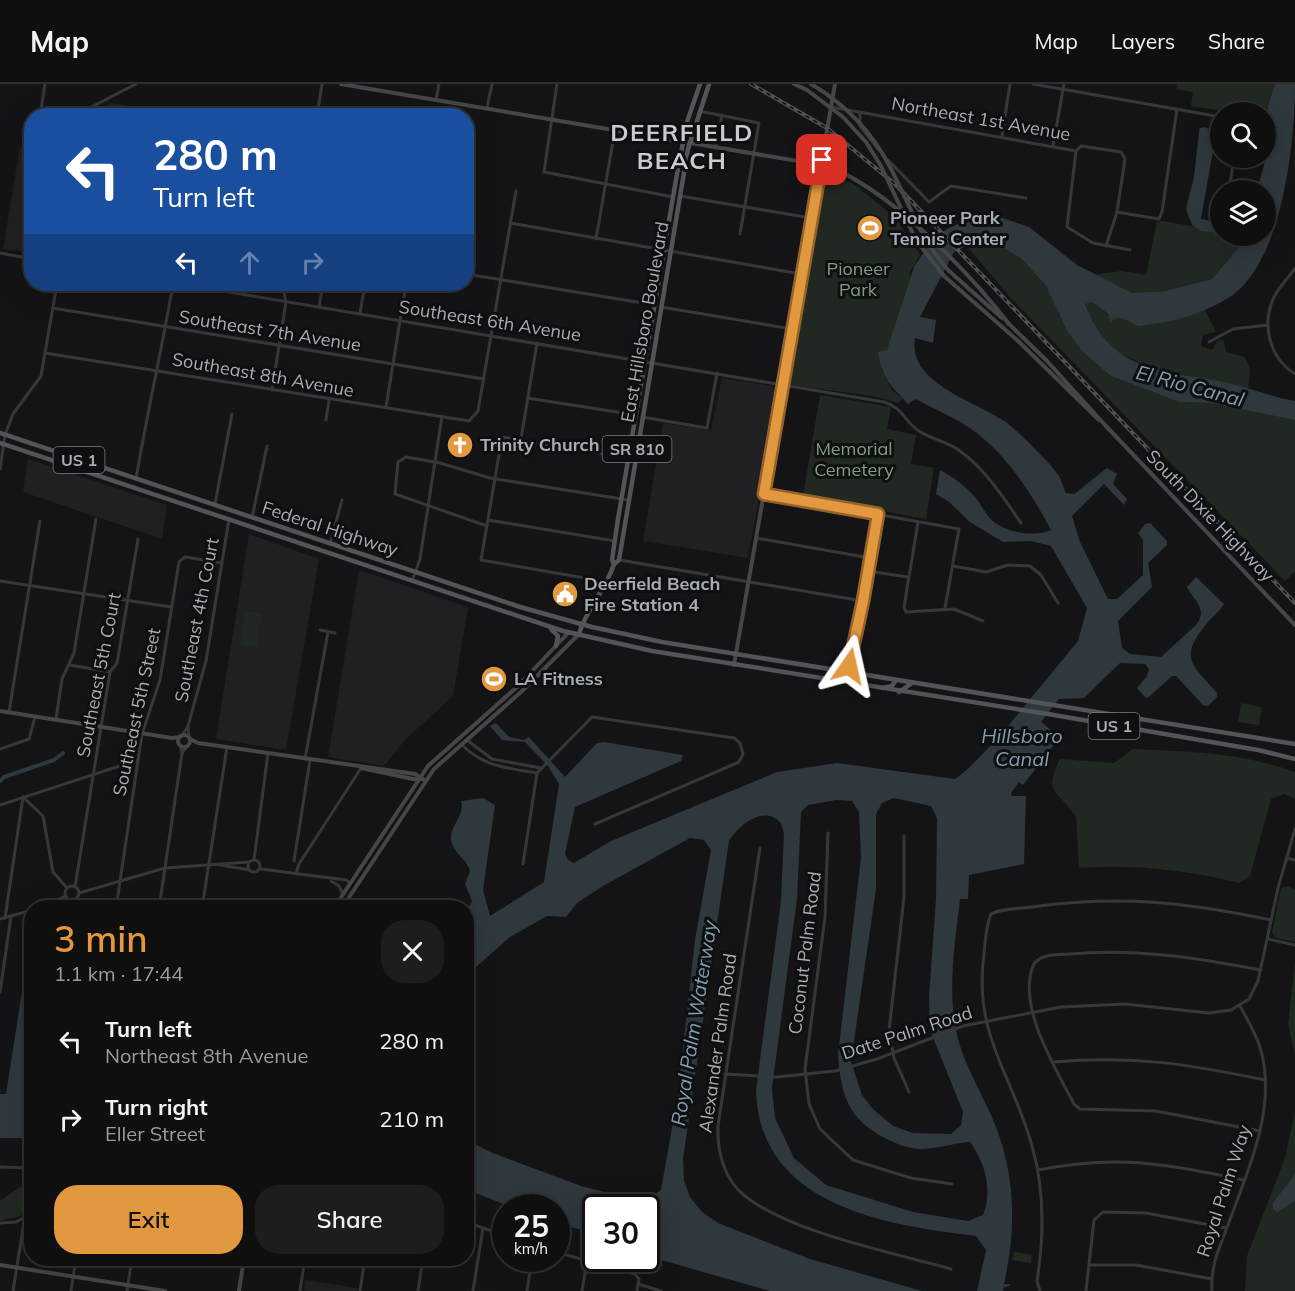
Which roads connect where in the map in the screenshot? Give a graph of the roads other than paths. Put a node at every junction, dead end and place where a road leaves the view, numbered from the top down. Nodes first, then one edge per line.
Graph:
1 (45, 84) edge
2 (136, 84) edge
3 (322, 84) edge
4 (341, 84) edge
5 (381, 84) edge
6 (439, 84) edge
7 (492, 84) edge
8 (558, 84) edge
9 (700, 84) edge
10 (709, 84) edge
11 (794, 84) edge
12 (811, 84) edge
13 (835, 84) edge
14 (1010, 84) edge
15 (1033, 84) edge
16 (1064, 84) edge
17 (1063, 89) junction
18 (380, 90) junction
19 (436, 100) junction
20 (831, 107) junction
21 (41, 108) edge
22 (90, 108) edge
23 (318, 108) edge
24 (487, 108) junction
25 (1177, 108) junction
26 (699, 111) junction
27 (860, 112) junction
28 (722, 115) junction
29 (1210, 115) edge
30 (552, 118) junction
31 (615, 129) junction
32 (1002, 136) junction
33 (684, 139) junction
34 (690, 141) junction
35 (716, 145) junction
36 (1053, 146) junction
37 (1076, 151) junction
38 (755, 152) junction
39 (821, 164) junction
40 (605, 184) junction
41 (516, 191) dead end
42 (673, 196) junction
43 (680, 196) junction
44 (1026, 198) dead end
45 (745, 207) junction
46 (1117, 212) junction
47 (811, 218) junction
48 (510, 223) junction
49 (740, 234) dead end
50 (596, 239) junction
51 (1106, 246) junction
52 (664, 250) junction
53 (1131, 250) dead end
54 (671, 252) junction
55 (0, 253) edge
56 (24, 258) edge
57 (1295, 268) edge
58 (801, 274) junction
59 (474, 275) edge
60 (501, 280) junction
61 (56, 291) edge
62 (172, 291) edge
63 (222, 291) edge
64 (284, 291) edge
65 (322, 291) edge
66 (364, 291) edge
67 (405, 291) edge
68 (286, 302) junction
69 (655, 305) junction
70 (319, 307) junction
71 (661, 307) junction
72 (52, 308) junction
73 (360, 313) junction
74 (400, 320) junction
75 (996, 322) junction
76 (1009, 324) junction
77 (1268, 325) junction
78 (166, 327) junction
79 (792, 329) junction
80 (491, 335) junction
81 (1209, 342) dead end
82 (537, 343) junction
83 (279, 346) junction
84 (45, 353) junction
85 (645, 361) junction
86 (652, 362) junction
87 (393, 364) junction
88 (157, 371) junction
89 (717, 373) junction
90 (1295, 374) edge
91 (483, 379) junction
92 (783, 384) junction
93 (272, 390) junction
94 (527, 398) junction
95 (329, 400) junction
96 (386, 407) junction
97 (232, 414) dead end
98 (442, 416) junction
99 (636, 416) junction
100 (642, 417) junction
101 (326, 420) dead end
102 (1105, 425) junction
103 (634, 430) junction
104 (3, 434) edge
105 (639, 438) junction
106 (521, 440) junction
107 (2, 443) edge
108 (267, 446) dead end
109 (629, 458) junction
110 (434, 462) junction
111 (0, 469) edge
112 (495, 478) junction
113 (136, 479) junction
114 (117, 482) junction
115 (158, 486) junction
116 (141, 490) junction
117 (764, 494) junction
118 (622, 499) junction
119 (628, 500) junction
120 (342, 501) dead end
121 (214, 505) junction
122 (428, 506) junction
123 (229, 510) junction
124 (214, 514) junction
125 (878, 514) junction
126 (250, 517) junction
127 (96, 519) dead end
128 (229, 519) junction
129 (488, 520) junction
130 (40, 521) dead end
131 (918, 522) junction
132 (1021, 523) dead end
133 (487, 526) junction
134 (756, 538) junction
135 (138, 539) dead end
136 (615, 541) junction
137 (330, 544) junction
138 (315, 548) junction
139 (344, 548) junction
140 (328, 552) junction
141 (870, 558) junction
142 (619, 560) junction
143 (222, 563) junction
144 (614, 564) junction
145 (953, 566) junction
146 (868, 571) junction
147 (417, 573) junction
148 (909, 577) junction
149 (412, 580) junction
150 (0, 581) edge
151 (608, 582) junction
152 (749, 582) junction
153 (419, 583) junction
154 (29, 585) junction
155 (84, 593) junction
156 (128, 600) junction
157 (863, 601) junction
158 (1058, 603) dead end
159 (171, 607) junction
160 (945, 608) junction
161 (983, 621) dead end
162 (582, 625) junction
163 (1295, 625) edge
164 (549, 627) junction
165 (320, 630) dead end
166 (328, 632) junction
167 (569, 632) junction
168 (335, 633) dead end
169 (579, 634) junction
170 (556, 646) junction
171 (736, 654) junction
172 (734, 664) junction
173 (70, 665) junction
174 (826, 668) junction
175 (110, 672) junction
176 (848, 672) junction
177 (526, 677) junction
178 (812, 677) junction
179 (896, 680) junction
180 (915, 683) junction
181 (517, 687) junction
182 (880, 688) junction
183 (521, 692) junction
184 (899, 692) junction
185 (512, 700) junction
186 (0, 711) edge
187 (9, 713) junction
188 (35, 717) junction
189 (56, 720) junction
190 (1178, 724) junction
191 (188, 726) junction
192 (100, 727) junction
193 (1196, 727) junction
194 (469, 729) junction
195 (142, 734) junction
196 (1162, 734) junction
197 (181, 736) junction
198 (1180, 737) junction
199 (172, 738) junction
200 (190, 738) junction
201 (466, 740) junction
202 (198, 742) junction
203 (179, 744) junction
204 (461, 744) junction
205 (1295, 744) edge
206 (188, 746) junction
207 (227, 747) junction
208 (0, 749) edge
209 (182, 753) junction
210 (268, 753) junction
211 (486, 756) junction
212 (1294, 759) edge
213 (138, 760) junction
214 (308, 760) junction
215 (482, 761) junction
216 (509, 763) junction
217 (543, 767) junction
218 (361, 768) junction
219 (508, 768) junction
220 (537, 773) junction
221 (93, 775) junction
222 (418, 778) junction
223 (424, 780) junction
224 (23, 797) junction
225 (0, 805) edge
226 (595, 824) dead end
227 (1295, 829) edge
228 (828, 833) dead end
229 (904, 836) dead end
230 (297, 845) junction
231 (760, 848) dead end
232 (306, 854) junction
233 (1287, 858) junction
234 (254, 860) junction
235 (1295, 860) edge
236 (294, 861) dead end
237 (249, 862) junction
238 (209, 863) junction
239 (363, 864) junction
240 (523, 864) dead end
241 (165, 868) junction
242 (261, 869) junction
243 (250, 870) junction
244 (296, 874) junction
245 (330, 880) junction
246 (120, 881) junction
247 (350, 883) junction
248 (358, 883) junction
249 (75, 887) junction
250 (68, 888) junction
251 (79, 893) junction
252 (343, 894) junction
253 (66, 896) junction
254 (73, 899) joint
255 (57, 900) edge
256 (117, 900) edge
257 (160, 900) edge
258 (203, 900) edge
259 (339, 900) edge
260 (346, 900) edge
261 (347, 900) edge
262 (24, 912) edge
263 (11, 916) junction
264 (2, 919) edge
265 (1271, 920) junction
266 (1267, 939) junction
267 (1295, 945) edge
268 (1261, 970) junction
269 (0, 992) edge
270 (1240, 1006) junction
271 (1033, 1011) junction
272 (985, 1021) junction
273 (893, 1053) junction
274 (1053, 1062) junction
275 (725, 1074) junction
276 (805, 1075) junction
277 (1265, 1080) junction
278 (909, 1092) dead end
279 (1260, 1131) junction
280 (0, 1167) edge
281 (24, 1169) edge
282 (1038, 1170) junction
283 (1244, 1180) junction
284 (952, 1184) dead end
285 (24, 1218) joint
286 (0, 1223) edge
287 (474, 1225) edge
288 (483, 1228) junction
289 (1226, 1228) junction
290 (492, 1231) edge
291 (0, 1265) edge
292 (1091, 1265) junction
293 (75, 1266) edge
294 (131, 1266) edge
295 (243, 1266) edge
296 (304, 1266) edge
297 (364, 1266) edge
298 (422, 1266) edge
299 (16, 1268) junction
300 (951, 1269) dead end
301 (530, 1272) edge
302 (585, 1272) edge
303 (624, 1272) edge
304 (73, 1276) junction
305 (1212, 1279) junction
306 (638, 1284) junction
307 (128, 1285) junction
308 (1039, 1289) edge
309 (13, 1291) edge
310 (71, 1291) edge
311 (127, 1291) edge
312 (165, 1291) edge
313 (239, 1291) edge
314 (300, 1291) edge
315 (360, 1291) edge
316 (418, 1291) edge
317 (473, 1291) edge
318 (527, 1291) edge
319 (582, 1291) edge
320 (637, 1291) edge
321 (661, 1291) edge
322 (1086, 1291) edge
323 (1212, 1291) edge

1 - 21 street
2 - 22 street
3 - 23 street
4 - 18 main road
5 - 18 street
6 - 19 street
7 - 24 street
8 - 30 street
9 - 33 main road, East Hillsboro Boulevard / SR 810
10 - 26 main road, East Hillsboro Boulevard / SR 810
11 - 75 main road, South Dixie Highway, bridge
12 - 76 main road, bridge
13 - 20 main road
14 - 32 street
15 - 17 street
16 - 17 street
17 - 25 street
17 - 36 street
18 - 19 main road
19 - 24 main road
20 - 27 street, Northeast 1st Avenue
20 - 39 main road
24 - 30 main road
25 - 29 street
25 - 46 street
26 - 28 street
26 - 34 main road, East Hillsboro Boulevard / SR 810
27 - 32 street, Northeast 1st Avenue
27 - 44 street
28 - 35 street
28 - 38 street
30 - 31 main road
30 - 40 street
31 - 33 main road
31 - 40 street
32 - 36 street, Northeast 1st Avenue
33 - 34 main road
33 - 42 main road, East Hillsboro Boulevard / SR 810
34 - 35 main road
34 - 43 main road, East Hillsboro Boulevard / SR 810
35 - 38 main road
36 - 37 street, Northeast 1st Avenue
37 - 46 street, Northeast 1st Avenue
37 - 51 street
38 - 39 main road
38 - 45 street
39 - 47 main road
39 - 76 main road
40 - 42 street
40 - 50 street
41 - 48 street
42 - 52 main road, East Hillsboro Boulevard / SR 810
43 - 45 street
43 - 54 main road, East Hillsboro Boulevard / SR 810
45 - 47 street
45 - 49 street
46 - 51 street
47 - 58 main road
48 - 50 street
48 - 60 street
50 - 52 street
51 - 53 street
52 - 54 street
52 - 69 main road, East Hillsboro Boulevard / SR 810
54 - 58 street
54 - 71 main road, East Hillsboro Boulevard / SR 810
55 - 56 street
57 - 77 street
58 - 79 main road
59 - 60 street
60 - 69 street
60 - 80 street
61 - 72 street
62 - 78 street
63 - 68 street, Southeast 6th Avenue
64 - 68 street
65 - 70 street
66 - 73 street
67 - 74 street
68 - 70 street, Southeast 6th Avenue
68 - 83 street
69 - 85 main road, East Hillsboro Boulevard / SR 810
70 - 73 street, Southeast 6th Avenue
71 - 79 street
71 - 86 main road, East Hillsboro Boulevard / SR 810
72 - 78 street, Southeast 7th Avenue
72 - 84 street
73 - 74 street, Southeast 6th Avenue
74 - 80 street, Southeast 6th Avenue
74 - 87 street
75 - 76 main road
75 - 102 main road, South Dixie Highway
76 - 102 main road, South Dixie Highway
77 - 81 street
77 - 90 street
78 - 83 street, Southeast 7th Avenue
78 - 88 street
79 - 92 main road
80 - 82 street, Southeast 6th Avenue
80 - 91 street
82 - 85 street, Southeast 6th Avenue
82 - 94 street
83 - 87 street, Southeast 7th Avenue
83 - 93 street
84 - 88 street, Southeast 8th Avenue
84 - 104 street
85 - 86 street, Southeast 6th Avenue
85 - 99 main road, East Hillsboro Boulevard / SR 810
86 - 89 street, Southeast 6th Avenue
86 - 100 main road, East Hillsboro Boulevard / SR 810
87 - 91 street, Southeast 7th Avenue
87 - 96 street
88 - 93 street, Southeast 8th Avenue
88 - 113 street
89 - 92 street, Southeast 6th Avenue
89 - 100 street
91 - 98 street, Southeast 8th Avenue
92 - 117 main road
92 - 132 street, Southeast 6th Avenue
93 - 95 street, Southeast 8th Avenue
94 - 99 street
94 - 106 street
95 - 96 street, Southeast 8th Avenue
95 - 101 street
96 - 98 street, Southeast 8th Avenue
97 - 121 street
98 - 110 street
99 - 103 main road, East Hillsboro Boulevard / SR 810
100 - 105 main road, East Hillsboro Boulevard / SR 810
102 - 163 main road, South Dixie Highway
103 - 105 main road
103 - 109 main road, East Hillsboro Boulevard / SR 810
104 - 107 street
104 - 113 main road, Federal Highway / US 1
105 - 119 main road, East Hillsboro Boulevard / SR 810
106 - 109 street
106 - 112 street
107 - 111 street
107 - 114 main road, Federal Highway / US 1
108 - 126 street
109 - 118 main road, East Hillsboro Boulevard / SR 810
110 - 112 street
110 - 122 street
110 - 122 street
112 - 118 street
112 - 129 street
113 - 114 main road
113 - 115 main road, Federal Highway / US 1
114 - 116 main road, Federal Highway / US 1
115 - 116 main road
115 - 121 main road, Federal Highway / US 1
116 - 124 main road, Federal Highway / US 1
117 - 125 street
117 - 134 main road
118 - 119 street
118 - 136 main road, East Hillsboro Boulevard / SR 810
119 - 142 main road, East Hillsboro Boulevard / SR 810
120 - 137 street
121 - 123 main road, Federal Highway / US 1
122 - 133 street
122 - 147 street
123 - 124 main road
123 - 126 main road, Federal Highway / US 1
124 - 128 main road, Federal Highway / US 1
125 - 131 street
125 - 141 street
126 - 128 main road
126 - 137 main road, Federal Highway / US 1
127 - 155 street
128 - 138 main road, Federal Highway / US 1
128 - 143 street, Southeast 4th Court
129 - 133 street
129 - 136 street
130 - 154 street
131 - 145 street
131 - 148 street
133 - 151 street
134 - 141 street
134 - 152 main road
135 - 156 street, Southeast 5th Court
136 - 144 main road, East Hillsboro Boulevard / SR 810
137 - 138 main road
137 - 139 main road, Federal Highway / US 1
138 - 140 main road, Federal Highway / US 1
139 - 140 main road
139 - 147 main road, Federal Highway / US 1
140 - 149 main road, Federal Highway / US 1
141 - 146 street
142 - 144 main road
142 - 152 street
143 - 159 street, Southeast 5th Street
143 - 191 street, Southeast 4th Court
144 - 151 main road, East Hillsboro Boulevard / SR 810
145 - 158 street
145 - 160 street
146 - 148 street
146 - 157 street
147 - 149 street
147 - 153 street
147 - 162 main road, Federal Highway / US 1
148 - 160 street
149 - 153 main road, Federal Highway / US 1
150 - 154 street
151 - 162 main road, East Hillsboro Boulevard / SR 810
152 - 157 street
152 - 171 main road
153 - 164 main road, Federal Highway / US 1
154 - 155 street
154 - 187 street
155 - 156 street
155 - 173 street
156 - 159 street
156 - 175 street, Southeast 5th Court
157 - 176 street
159 - 195 street, Southeast 5th Street
160 - 161 street
162 - 167 main road
162 - 169 main road, East Hillsboro Boulevard / SR 810
162 - 171 main road, Federal Highway / US 1
164 - 167 main road, Federal Highway / US 1
164 - 170 main road
165 - 166 street
166 - 168 street
166 - 214 street
167 - 169 main road, US 1
167 - 170 main road
169 - 172 main road, US 1
169 - 183 main road, East Hillsboro Boulevard / SR 810
170 - 177 main road
171 - 172 main road
171 - 174 main road, US 1
172 - 178 main road, US 1
173 - 175 street
173 - 189 street
174 - 176 main road, US 1
174 - 178 main road
175 - 192 street, Southeast 5th Court
176 - 179 main road, US 1
177 - 181 main road
177 - 183 main road
178 - 182 main road, US 1
179 - 180 main road, US 1
179 - 182 main road
180 - 184 main road
180 - 190 main road, US 1
181 - 185 main road
181 - 194 main road
182 - 184 main road, US 1
183 - 185 main road, East Hillsboro Boulevard / SR 810
184 - 196 main road, US 1
185 - 201 main road, East Hillsboro Boulevard / SR 810
186 - 187 main road
187 - 188 main road
188 - 189 main road
188 - 208 street
189 - 192 main road
190 - 193 main road, US 1
190 - 196 main road
191 - 197 street, Southeast 4th Court
191 - 200 street, Southeast 4th Court
192 - 195 main road
192 - 221 street, Southeast 5th Court
193 - 198 main road
193 - 205 main road, US 1
194 - 204 main road
194 - 222 main road
195 - 199 main road
195 - 213 street, Southeast 5th Street
196 - 198 main road, US 1
197 - 199 main road
197 - 200 main road
197 - 203 main road
198 - 212 main road, US 1
199 - 203 main road
200 - 202 main road
200 - 206 main road
201 - 204 main road, East Hillsboro Boulevard / SR 810
201 - 211 street
202 - 206 main road
202 - 207 main road
203 - 206 main road
203 - 209 street
204 - 215 street
204 - 223 main road, East Hillsboro Boulevard / SR 810
206 - 209 street
207 - 210 main road
207 - 238 street
209 - 241 street
210 - 214 main road
210 - 234 street
211 - 215 street
211 - 216 street
213 - 221 street
213 - 246 street, Southeast 5th Street
214 - 218 main road
214 - 230 street
215 - 219 street
216 - 217 street
216 - 219 street
217 - 220 street
217 - 226 street
218 - 222 main road
218 - 232 street
219 - 220 street
220 - 240 street
221 - 224 street
221 - 249 street, Southeast 5th Court
222 - 223 main road
222 - 239 main road
223 - 248 main road, East Hillsboro Boulevard / SR 810
224 - 225 street
224 - 250 street
224 - 264 street
227 - 233 street
228 - 276 street, Coconut Palm Road
229 - 273 street
230 - 232 street
230 - 236 street
231 - 275 street, Alexander Palm Road
232 - 244 street
233 - 235 street
233 - 265 street
234 - 237 street
234 - 242 street
237 - 238 street
237 - 243 street
238 - 241 street
238 - 243 street
238 - 258 street
239 - 247 main road
239 - 248 main road
241 - 246 street
241 - 257 street
242 - 243 street
242 - 244 street
244 - 245 street
245 - 247 street
245 - 252 street
246 - 251 street
246 - 256 street, Southeast 5th Street
247 - 252 main road
247 - 260 main road
248 - 261 main road, East Hillsboro Boulevard / SR 810
249 - 250 street
249 - 251 street
250 - 253 street
251 - 254 street
252 - 259 main road
253 - 254 street
253 - 255 street
262 - 263 street
263 - 264 street
263 - 269 street
265 - 266 street
265 - 272 street
266 - 267 street
266 - 268 street
268 - 270 street
268 - 271 street
270 - 271 street, Date Palm Road
270 - 277 street, Royal Palm Way
271 - 272 street, Date Palm Road
271 - 274 street
272 - 273 street, Date Palm Road
272 - 282 street
273 - 276 street, Date Palm Road
273 - 278 street
274 - 277 street
274 - 279 street
275 - 276 street, Date Palm Road
275 - 300 street, Alexander Palm Road
276 - 284 street, Coconut Palm Road
277 - 279 street, Royal Palm Way
279 - 283 street, Royal Palm Way
280 - 281 street
282 - 283 street
282 - 308 street
283 - 289 street, Royal Palm Way
285 - 286 street
285 - 299 street
287 - 288 street
288 - 290 street
288 - 317 street
289 - 292 street
289 - 305 street, Royal Palm Way
291 - 299 main road
292 - 305 street
292 - 322 street
293 - 304 street
294 - 307 street
295 - 313 main road
296 - 314 street
297 - 315 street
298 - 316 street
299 - 304 main road
299 - 309 street
301 - 318 street
302 - 319 street
303 - 306 street
304 - 307 main road
304 - 310 street
305 - 323 street, Royal Palm Way
306 - 320 street
306 - 321 street
307 - 311 street
307 - 312 main road

